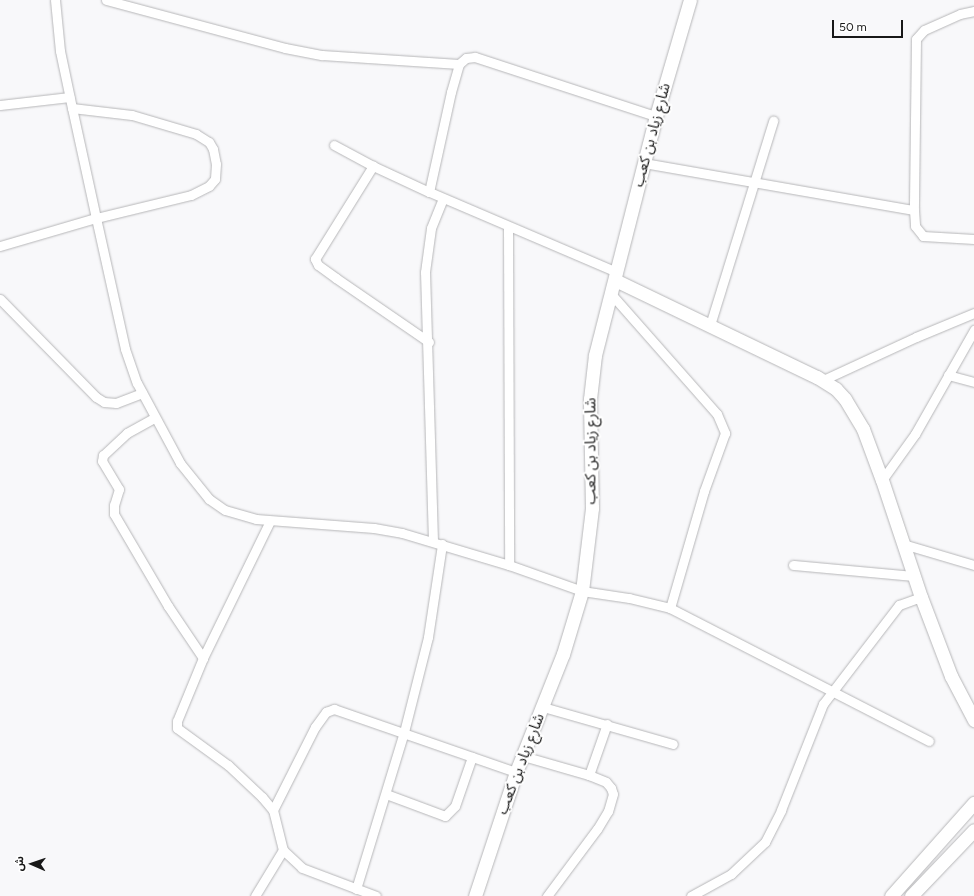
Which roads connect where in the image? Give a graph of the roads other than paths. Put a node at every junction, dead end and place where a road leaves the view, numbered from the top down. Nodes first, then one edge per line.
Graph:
1 (55, 0) edge
2 (106, 0) edge
3 (690, 0) edge
4 (974, 11) edge
5 (459, 64) junction
6 (70, 97) junction
7 (0, 105) edge
8 (72, 108) junction
9 (656, 116) junction
10 (773, 121) dead end
11 (334, 145) dead end
12 (644, 162) junction
13 (373, 166) junction
14 (753, 182) junction
15 (429, 192) junction
16 (443, 199) junction
17 (914, 210) junction
18 (96, 218) junction
19 (508, 227) junction
20 (974, 239) edge
21 (0, 246) edge
22 (616, 276) junction
23 (612, 294) junction
24 (0, 299) edge
25 (974, 313) edge
26 (710, 325) junction
27 (974, 330) edge
28 (429, 342) junction
29 (948, 376) junction
30 (823, 380) junction
31 (974, 382) edge
32 (142, 393) junction
33 (154, 418) junction
34 (882, 480) junction
35 (270, 520) junction
36 (433, 541) junction
37 (442, 544) junction
38 (903, 544) junction
39 (509, 565) junction
40 (793, 565) dead end
41 (974, 565) edge
42 (915, 576) junction
43 (582, 592) junction
44 (921, 597) junction
45 (670, 608) junction
46 (203, 658) junction
47 (830, 693) junction
48 (961, 696) junction
49 (543, 707) junction
50 (974, 707) edge
51 (974, 720) edge
52 (607, 724) junction
53 (404, 732) junction
54 (929, 741) dead end
55 (673, 744) dead end
56 (522, 756) junction
57 (472, 757) junction
58 (516, 772) junction
59 (589, 775) junction
60 (386, 794) junction
61 (974, 803) edge
62 (273, 810) junction
63 (974, 830) edge
64 (283, 850) junction
65 (356, 889) junction
66 (255, 896) edge
67 (376, 896) edge
68 (475, 896) edge
69 (547, 896) edge
70 (691, 896) edge
71 (891, 896) edge
72 (910, 896) edge

1 - 6 street
2 - 5 street
3 - 9 street, شارع زياد بن كعب
4 - 17 street
5 - 9 street
5 - 15 street
6 - 7 street
6 - 8 street
8 - 18 street
8 - 18 street
9 - 12 street, شارع زياد بن كعب
10 - 14 street
11 - 13 street
12 - 14 street
12 - 22 street, شارع زياد بن كعب
13 - 15 street
13 - 28 street
14 - 17 street
14 - 26 street
15 - 16 street
16 - 19 street
16 - 28 street
17 - 20 street
18 - 21 street
18 - 32 street
19 - 22 street
19 - 39 street
22 - 23 street, شارع زياد بن كعب
22 - 26 street
23 - 43 street, شارع زياد بن كعب
23 - 45 street
24 - 32 street
25 - 30 street
26 - 30 street
27 - 29 street
28 - 36 street
29 - 31 street
29 - 34 street
30 - 34 street
32 - 33 street
33 - 35 street
33 - 46 street
34 - 38 street
35 - 36 street
35 - 46 street
36 - 37 street
37 - 39 street
37 - 53 street
38 - 41 street
38 - 42 street
39 - 43 street
40 - 42 street
42 - 44 street
43 - 45 street
43 - 49 street, شارع زياد بن كعب
44 - 47 street
44 - 48 street
45 - 47 street
46 - 62 street
47 - 54 street
47 - 70 street
48 - 50 street
48 - 51 street
49 - 52 street
49 - 56 street, شارع زياد بن كعب
52 - 55 street
52 - 59 street
53 - 57 street
53 - 60 street
53 - 62 street
56 - 58 street, شارع زياد بن كعب
56 - 59 street
57 - 58 street
57 - 60 street
58 - 68 street, شارع زياد بن كعب
59 - 69 street
60 - 65 street
61 - 71 street
62 - 64 street
63 - 72 street
64 - 65 street
64 - 66 street
65 - 67 street

